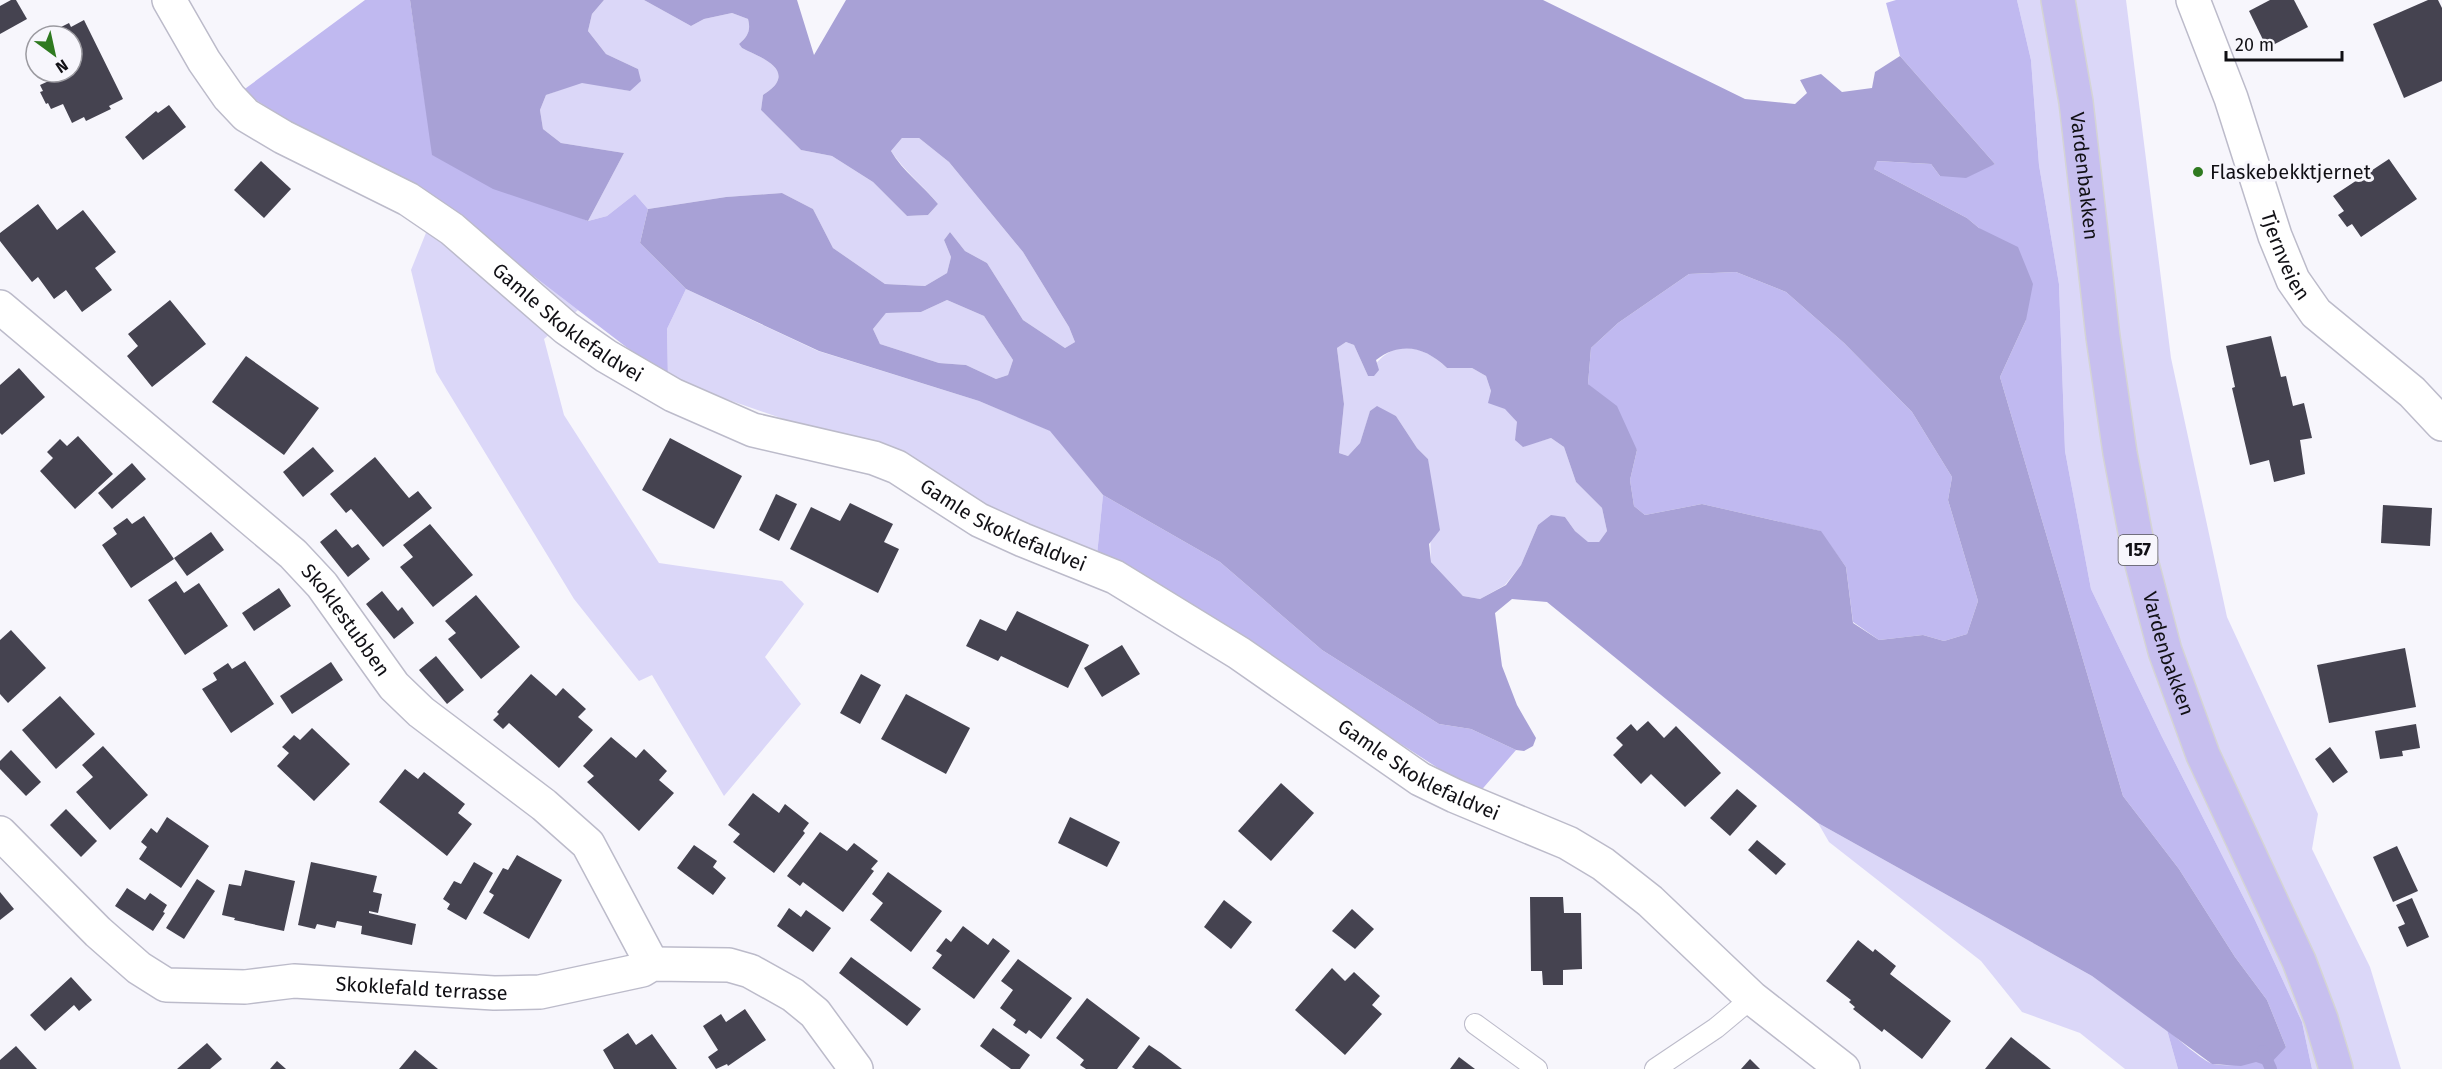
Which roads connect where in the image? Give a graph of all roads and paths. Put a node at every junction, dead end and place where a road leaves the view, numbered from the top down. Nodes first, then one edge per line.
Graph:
1 (169, 0) edge
2 (2058, 0) edge
3 (2193, 0) edge
4 (0, 307) edge
5 (2442, 424) edge
6 (0, 833) edge
7 (652, 964) junction
8 (1752, 998) junction
9 (1475, 1024) dead end
10 (856, 1069) edge
11 (1537, 1069) edge
12 (1655, 1069) edge
13 (1843, 1069) edge
14 (2336, 1069) edge

1 - 8 street, Gamle Skoklefaldvei
2 - 14 main road, Vardenbakken / 157
3 - 5 street, Tjernveien
4 - 7 street, Skoklestubben
6 - 7 street, Skoklefald terrasse
7 - 10 street, Skoklefald terrasse
8 - 12 lane
8 - 13 street, Gamle Skoklefaldvei
9 - 11 lane

